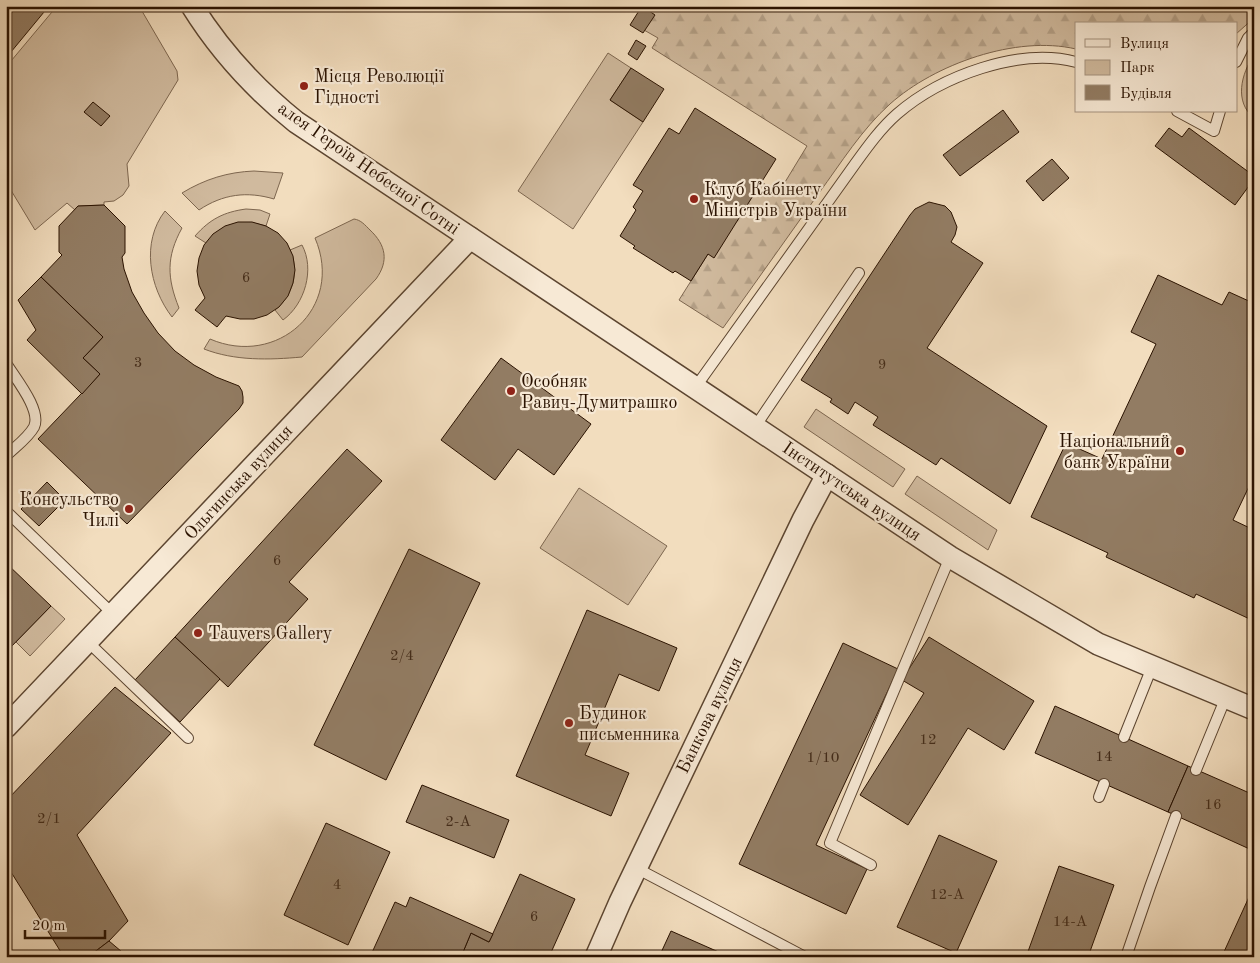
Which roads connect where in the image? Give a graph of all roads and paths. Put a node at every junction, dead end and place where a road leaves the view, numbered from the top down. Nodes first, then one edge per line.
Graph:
1 (192, 6) edge
2 (1254, 32) edge
3 (1238, 58) edge
4 (1075, 62) edge
5 (1180, 112) edge
6 (1220, 112) edge
7 (470, 238) junction
8 (859, 273) dead end
9 (6, 363) edge
10 (695, 388) junction
11 (755, 427) junction
12 (6, 456) edge
13 (827, 475) junction
14 (6, 511) edge
15 (950, 557) junction
16 (113, 614) junction
17 (87, 641) junction
18 (1152, 667) junction
19 (1226, 697) junction
20 (1254, 709) edge
21 (6, 726) edge
22 (1124, 737) dead end
23 (188, 738) dead end
24 (1196, 770) dead end
25 (1104, 784) dead end
26 (1099, 797) dead end
27 (1176, 816) dead end
28 (872, 865) dead end
29 (636, 868) junction
30 (596, 957) edge
31 (804, 957) edge
32 (1126, 957) edge

1 - 7 street, алея Героїв Небесної Сотні
2 - 3 lane
4 - 10 lane
5 - 6 lane
7 - 10 street, Інститутська вулиця
7 - 16 street, Ольгинська вулиця
8 - 11 lane
9 - 12 lane
10 - 11 street, Інститутська вулиця
11 - 13 street, Інститутська вулиця
13 - 15 street, Інститутська вулиця
13 - 29 street, Банкова вулиця
14 - 16 lane
15 - 18 street, Інститутська вулиця
15 - 28 lane
16 - 17 street, Ольгинська вулиця
17 - 21 street, Ольгинська вулиця
17 - 23 lane
18 - 19 street, Інститутська вулиця
18 - 22 lane
19 - 20 street, Інститутська вулиця
19 - 24 lane
25 - 26 lane
27 - 32 lane
29 - 30 street, Банкова вулиця
29 - 31 lane

